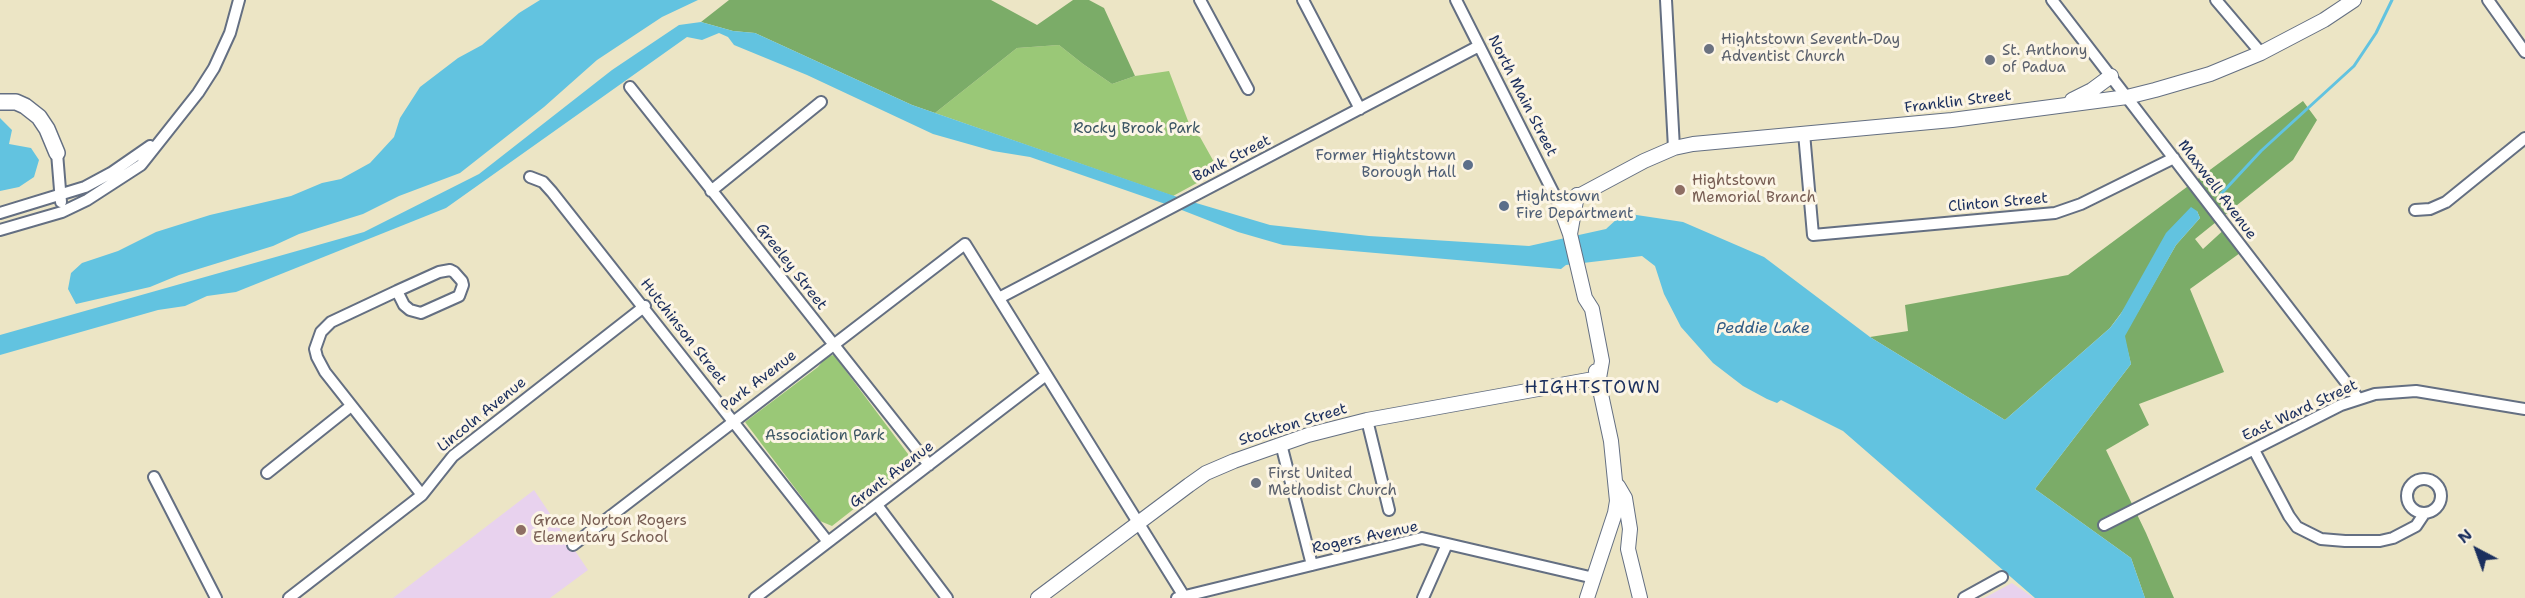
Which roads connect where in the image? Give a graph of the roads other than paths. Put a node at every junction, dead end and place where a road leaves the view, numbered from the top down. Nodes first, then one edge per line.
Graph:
1 (239, 0) edge
2 (1200, 0) edge
3 (1303, 0) edge
4 (1456, 0) edge
5 (1666, 0) edge
6 (2052, 0) edge
7 (2216, 0) edge
8 (2354, 0) edge
9 (2488, 0) edge
10 (1479, 46) junction
11 (2525, 52) edge
12 (2261, 53) junction
13 (2111, 76) junction
14 (630, 87) dead end
15 (1248, 89) dead end
16 (2127, 97) junction
17 (0, 102) edge
18 (821, 102) dead end
19 (2062, 105) junction
20 (1360, 109) junction
21 (1804, 133) junction
22 (2525, 138) edge
23 (158, 141) junction
24 (1674, 148) junction
25 (57, 153) joint
26 (2174, 158) junction
27 (530, 177) dead end
28 (711, 191) junction
29 (61, 195) junction
30 (1577, 195) junction
31 (1560, 206) junction
32 (2415, 210) dead end
33 (62, 212) junction
34 (0, 213) edge
35 (0, 230) edge
36 (1570, 234) junction
37 (397, 291) junction
38 (999, 298) junction
39 (645, 306) junction
40 (833, 344) junction
41 (1046, 375) junction
42 (1599, 378) junction
43 (2358, 398) junction
44 (351, 406) junction
45 (2525, 409) edge
46 (734, 420) junction
47 (1367, 420) junction
48 (1281, 444) junction
49 (2254, 450) junction
50 (929, 465) junction
51 (267, 473) dead end
52 (154, 477) dead end
53 (1616, 482) junction
54 (422, 495) junction
55 (877, 505) junction
56 (1389, 510) dead end
57 (2424, 514) dead end
58 (1137, 522) junction
59 (2104, 525) dead end
60 (828, 542) junction
61 (1447, 544) junction
62 (573, 545) dead end
63 (1312, 565) junction
64 (2002, 577) dead end
65 (1594, 578) junction
66 (216, 598) edge
67 (289, 598) edge
68 (755, 598) edge
69 (947, 598) edge
70 (1038, 598) edge
71 (1182, 598) edge
72 (1423, 598) edge
73 (1587, 598) edge
74 (1640, 598) edge
75 (1964, 598) edge

1 - 23 street
2 - 15 street
3 - 20 street
4 - 10 street, North Main Street
5 - 24 street
6 - 13 street, Maxwell Avenue
7 - 12 street
8 - 12 main road, Franklin Street
9 - 11 street
10 - 20 street, Bank Street
10 - 31 street, North Main Street
12 - 16 main road, Franklin Street
13 - 16 street, Maxwell Avenue
13 - 19 main road
14 - 28 street, Greeley Street
16 - 19 main road, Franklin Street
16 - 26 street, Maxwell Avenue
17 - 25 highway
18 - 28 street
19 - 21 main road, Franklin Street
20 - 38 street, Bank Street
21 - 24 main road, Franklin Street
21 - 26 street, Clinton Street
22 - 32 street
23 - 29 street
23 - 33 street
24 - 30 main road, Franklin Street
25 - 29 street
26 - 43 street, Maxwell Avenue
27 - 39 street, Hutchinson Street
28 - 40 street, Greeley Street
29 - 33 street
29 - 34 street
30 - 31 main road, Franklin Street
30 - 36 main road
31 - 36 main road
33 - 35 street
36 - 42 main road
37 - 37 street
37 - 44 street
38 - 40 street, Park Avenue
38 - 41 street
39 - 46 street, Hutchinson Street
39 - 54 street, Lincoln Avenue
40 - 46 street, Park Avenue
40 - 50 street, Greeley Street
41 - 50 street, Grant Avenue
41 - 58 street
42 - 47 main road, Stockton Street
42 - 53 main road
43 - 45 street, East Ward Street
43 - 49 street, East Ward Street
44 - 51 street
44 - 54 street
46 - 60 street, Hutchinson Street
46 - 62 street, Park Avenue
47 - 48 main road, Stockton Street
47 - 56 street
48 - 58 main road, Stockton Street
48 - 63 street
49 - 57 street
49 - 59 street, East Ward Street
50 - 55 street, Grant Avenue
52 - 66 street
53 - 65 main road
53 - 74 main road
54 - 67 street, Lincoln Avenue
55 - 60 street, Grant Avenue
55 - 69 street
58 - 70 main road, Stockton Street
58 - 71 street
60 - 68 street, Grant Avenue
61 - 63 street, Rogers Avenue
61 - 65 street, Rogers Avenue
61 - 72 street
63 - 71 street, Rogers Avenue
64 - 75 street
65 - 73 main road

